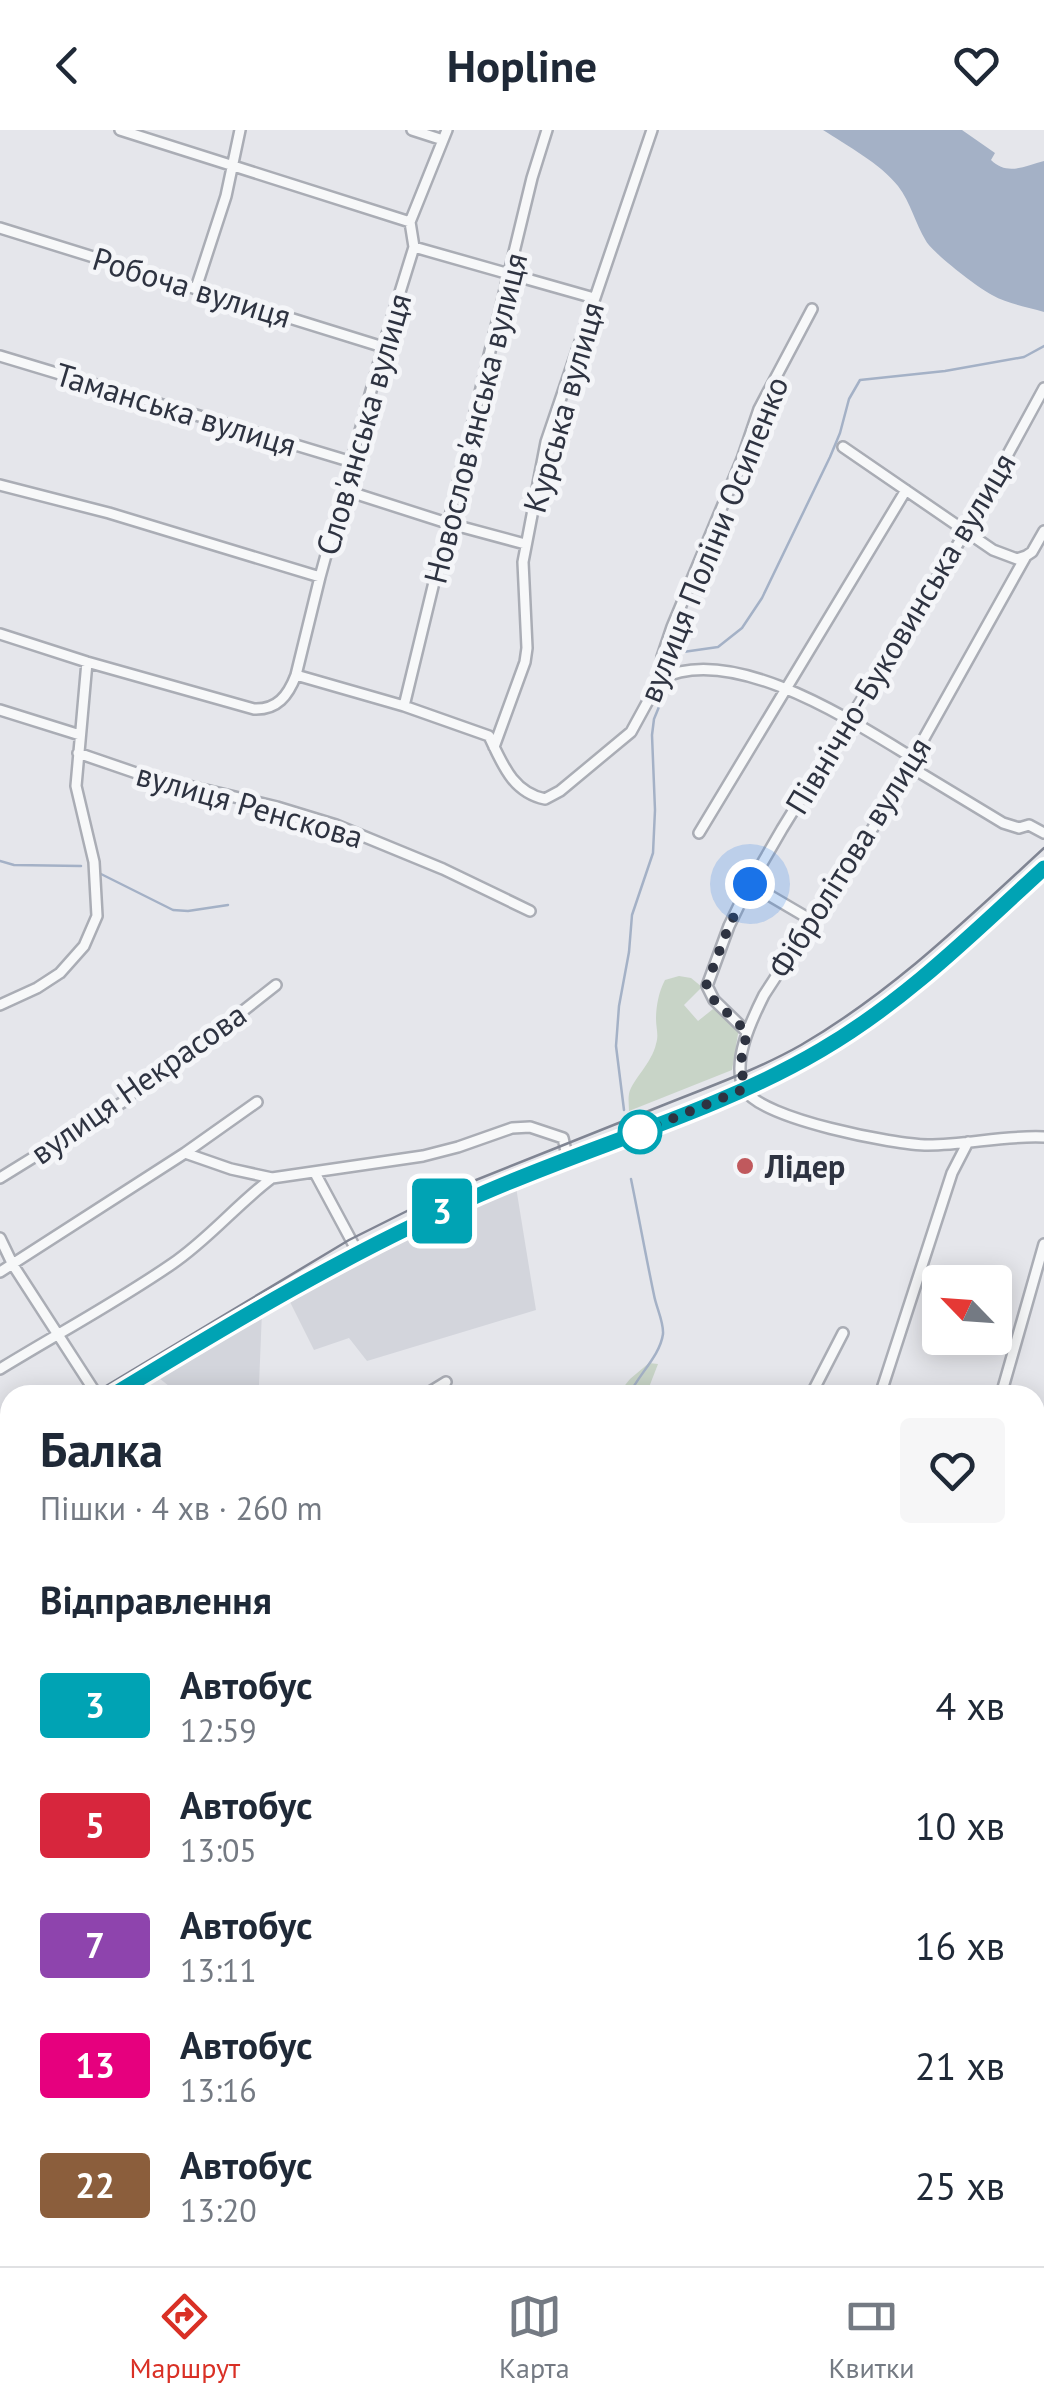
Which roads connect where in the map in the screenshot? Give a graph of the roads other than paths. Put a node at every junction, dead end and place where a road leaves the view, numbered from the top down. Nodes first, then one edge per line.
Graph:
1 (120, 130) edge
2 (240, 130) edge
3 (412, 130) edge
4 (547, 130) edge
5 (652, 130) edge
6 (445, 135) edge
7 (232, 167) junction
8 (410, 222) junction
9 (0, 228) edge
10 (414, 247) junction
11 (510, 273) junction
12 (196, 288) junction
13 (594, 298) junction
14 (812, 310) dead end
15 (383, 346) junction
16 (0, 356) edge
17 (1044, 388) edge
18 (844, 448) dead end
19 (352, 462) junction
20 (0, 485) edge
21 (344, 490) junction
22 (906, 490) junction
23 (447, 523) junction
24 (966, 531) junction
25 (1044, 531) edge
26 (526, 544) junction
27 (1029, 554) junction
28 (1044, 560) edge
29 (320, 578) junction
30 (0, 634) edge
31 (87, 662) junction
32 (296, 674) junction
33 (667, 676) junction
34 (788, 688) junction
35 (404, 706) junction
36 (0, 710) edge
37 (850, 720) junction
38 (80, 735) junction
39 (494, 747) junction
40 (78, 754) junction
41 (913, 763) junction
42 (699, 833) dead end
43 (1044, 833) edge
44 (1044, 868) edge
45 (750, 884) junction
46 (530, 910) dead end
47 (813, 921) junction
48 (276, 985) dead end
49 (0, 1004) edge
50 (747, 1032) junction
51 (744, 1089) junction
52 (257, 1102) dead end
53 (1044, 1137) edge
54 (968, 1142) junction
55 (185, 1153) junction
56 (568, 1160) junction
57 (316, 1173) junction
58 (0, 1178) edge
59 (272, 1178) junction
60 (0, 1238) edge
61 (1044, 1244) edge
62 (358, 1253) junction
63 (13, 1265) junction
64 (0, 1272) edge
65 (843, 1332) dead end
66 (58, 1333) junction
67 (0, 1369) edge
68 (446, 1382) dead end
69 (91, 1385) edge
70 (130, 1385) edge
71 (441, 1385) edge
72 (816, 1385) edge
73 (883, 1385) edge
74 (1004, 1385) edge

1 - 7 street
2 - 7 street
3 - 6 street
4 - 11 street, Новослов'янська вулиця
5 - 13 street, Курська вулиця
6 - 8 street
7 - 8 street
7 - 12 street
8 - 10 street, Слов'янська вулиця
9 - 12 street, Робоча вулиця
10 - 11 street
10 - 15 street, Слов'янська вулиця
11 - 13 street
11 - 23 street, Новослов'янська вулиця
12 - 15 street, Робоча вулиця
13 - 26 street, Курська вулиця
14 - 33 street, вулиця Поліни Осипенко
15 - 19 street, Слов'янська вулиця
16 - 19 street, Таманська вулиця
17 - 24 street, Північно-Буковинська вулиця
18 - 22 street
19 - 21 street, Слов'янська вулиця
20 - 29 street
21 - 23 street
21 - 29 street, Слов'янська вулиця
22 - 24 street
22 - 34 street
23 - 26 street
23 - 35 street, Новослов'янська вулиця
24 - 27 street
24 - 37 street, Північно-Буковинська вулиця
25 - 27 street, Фібролітова вулиця
26 - 39 street, Курська вулиця
27 - 28 street
27 - 41 street, Фібролітова вулиця
29 - 32 street, Слов'янська вулиця
30 - 31 street
31 - 32 street, Слов'янська вулиця
31 - 38 street
32 - 35 street, вулиця Поліни Осипенко
33 - 34 street
33 - 39 street, вулиця Поліни Осипенко
34 - 37 street
34 - 42 street
35 - 39 street, вулиця Поліни Осипенко
36 - 38 street
37 - 41 street
37 - 45 street, Північно-Буковинська вулиця
38 - 40 street
40 - 46 street, вулиця Ренскова
40 - 49 street
41 - 43 street
41 - 47 street, Фібролітова вулиця
44 - 51 main road
45 - 47 street
45 - 50 street, Північно-Буковинська вулиця
47 - 50 street, Фібролітова вулиця
48 - 58 street, вулиця Некрасова
50 - 51 street, Фібролітова вулиця
51 - 54 street
51 - 56 main road
52 - 55 street
53 - 54 street
54 - 73 street
55 - 59 street
55 - 63 street
56 - 57 street
56 - 62 main road
57 - 59 street
57 - 62 street
59 - 66 street
60 - 63 street
61 - 74 street
62 - 70 main road
63 - 64 street
63 - 66 street
65 - 72 street
66 - 67 street
66 - 69 street
68 - 71 street

